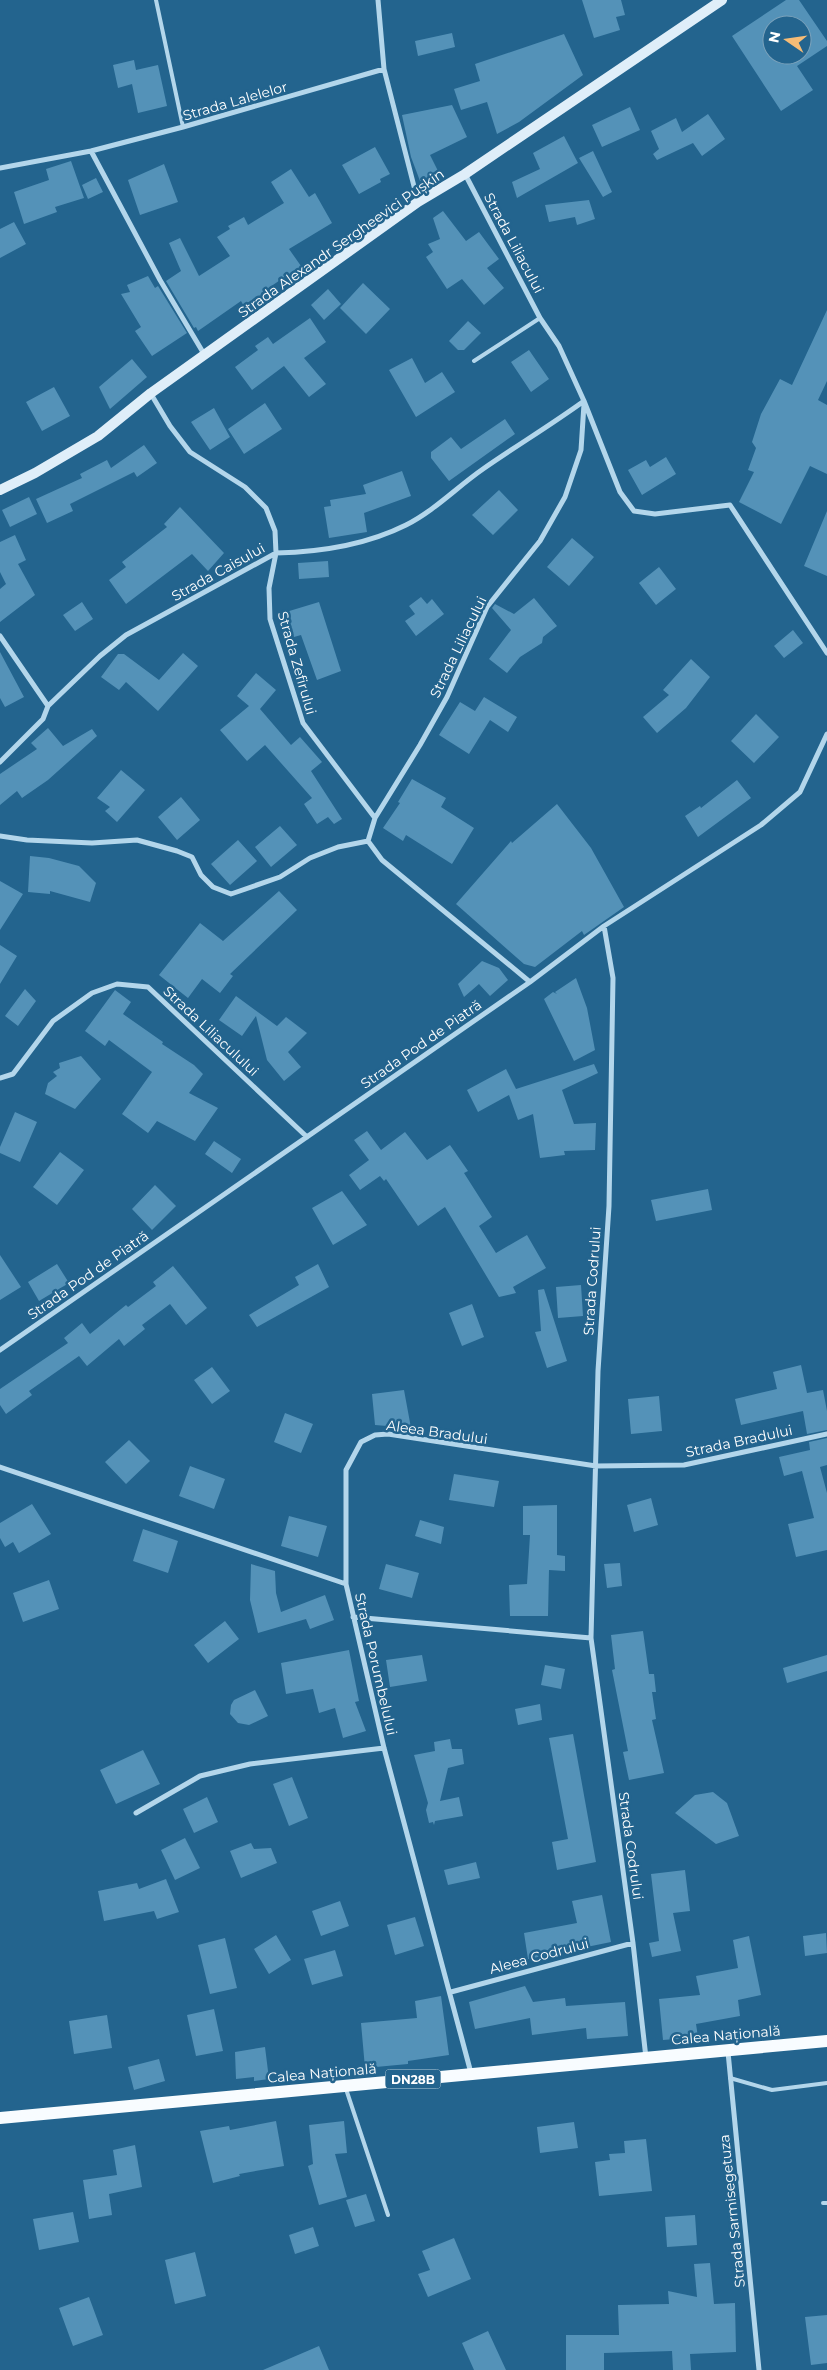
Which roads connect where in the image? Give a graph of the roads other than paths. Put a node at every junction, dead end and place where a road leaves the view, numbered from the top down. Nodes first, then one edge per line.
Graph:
1 (156, 0) edge
2 (378, 0) edge
3 (722, 0) edge
4 (384, 69) junction
5 (183, 127) junction
6 (91, 151) junction
7 (0, 168) edge
8 (465, 174) junction
9 (418, 202) junction
10 (540, 318) junction
11 (204, 354) junction
12 (474, 361) dead end
13 (151, 393) junction
14 (584, 401) junction
15 (0, 490) edge
16 (276, 554) junction
17 (0, 636) edge
18 (827, 652) edge
19 (48, 706) junction
20 (827, 735) edge
21 (0, 762) edge
22 (374, 818) junction
23 (0, 836) edge
24 (368, 841) junction
25 (604, 926) junction
26 (530, 982) junction
27 (0, 1078) edge
28 (307, 1137) junction
29 (0, 1350) edge
30 (827, 1434) edge
31 (596, 1466) junction
32 (0, 1467) edge
33 (346, 1584) junction
34 (353, 1617) junction
35 (591, 1638) junction
36 (384, 1748) junction
37 (136, 1813) dead end
38 (634, 1943) junction
39 (450, 1992) junction
40 (827, 2041) edge
41 (728, 2051) junction
42 (646, 2058) junction
43 (471, 2073) junction
44 (730, 2078) junction
45 (827, 2083) edge
46 (345, 2086) junction
47 (0, 2118) edge
48 (388, 2215) dead end
49 (758, 2370) edge

1 - 5 lane
2 - 4 street
3 - 8 street, Strada Alexandr Sergheevici Pușkin
4 - 5 street, Strada Lalelelor
4 - 9 street
5 - 6 street, Strada Lalelelor
6 - 7 street, Strada Lalelelor
6 - 11 street
8 - 9 street, Strada Alexandr Sergheevici Pușkin
8 - 10 street, Strada Liliacului
9 - 11 street, Strada Alexandr Sergheevici Pușkin
10 - 12 lane
10 - 14 street, Strada Liliacului
11 - 13 street, Strada Alexandr Sergheevici Pușkin
13 - 15 street, Strada Alexandr Sergheevici Pușkin
13 - 16 street, Strada Zefirului
14 - 16 street, Strada Caisului
14 - 18 street, Strada Liliacului
14 - 22 street, Strada Liliacului
16 - 19 street, Strada Caisului
16 - 22 street, Strada Zefirului
17 - 19 street
19 - 21 street, Strada Caisului
20 - 25 street, Strada Pod de Piatră
22 - 24 street
23 - 24 street
24 - 26 street
25 - 26 street, Strada Pod de Piatră
25 - 31 street, Strada Codrului
26 - 28 street, Strada Pod de Piatră
27 - 28 street, Strada Liliaculului
28 - 29 street, Strada Pod de Piatră
30 - 31 street, Strada Bradului
31 - 33 street, Aleea Bradului
31 - 35 street, Strada Codrului
32 - 33 street, Strada Porumbelului
33 - 34 street, Strada Porumbelului
34 - 35 street
34 - 36 street, Strada Porumbelului
35 - 38 street, Strada Codrului
36 - 37 street
36 - 39 street, Strada Porumbelului
38 - 39 street, Aleea Codrului
38 - 42 street, Strada Codrului
39 - 43 street, Strada Porumbelului
40 - 41 main road, Calea Națională / DN28B
41 - 42 main road, Calea Națională / DN28B
41 - 44 street, Strada Sarmisegetuza
42 - 43 main road, Calea Națională / DN28B
43 - 46 main road, Calea Națională / DN28B
44 - 45 lane
44 - 49 street, Strada Sarmisegetuza
46 - 47 main road, Calea Națională / DN28B
46 - 48 lane

